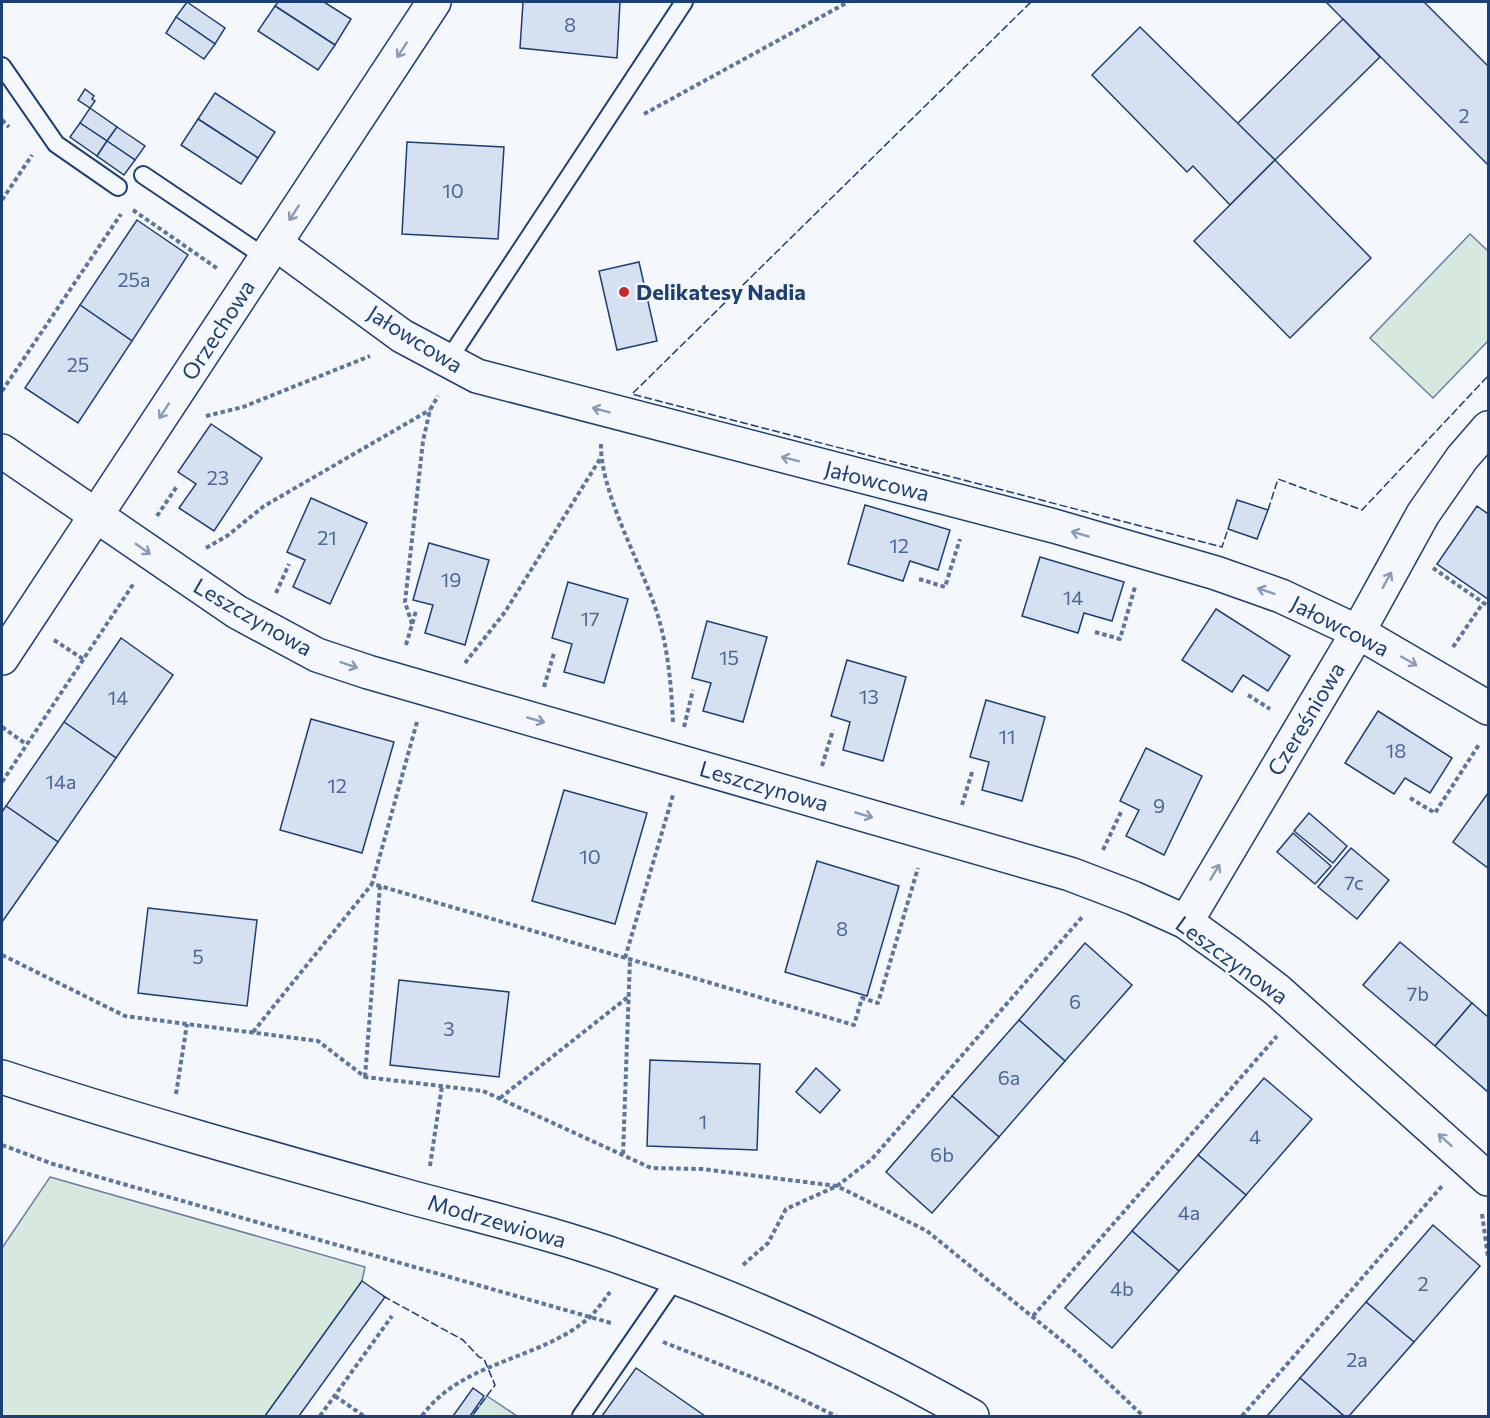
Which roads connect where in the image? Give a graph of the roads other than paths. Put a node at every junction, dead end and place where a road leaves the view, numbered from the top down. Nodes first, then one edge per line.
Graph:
1 (434, 2) edge
2 (684, 2) edge
3 (2, 66) edge
4 (143, 175) dead end
5 (118, 187) dead end
6 (270, 250) junction
7 (447, 362) junction
8 (1488, 428) edge
9 (2, 452) edge
10 (95, 516) junction
11 (1358, 632) junction
12 (2, 658) edge
13 (1485, 723) edge
14 (1186, 922) junction
15 (2, 1077) edge
16 (1488, 1179) edge
17 (676, 1278) junction
18 (581, 1416) edge
19 (972, 1416) edge

1 -> 6 street, Orzechowa
2 - 7 lane
3 - 5 lane
4 - 6 lane
6 - 7 street, Jałowcowa
6 -> 10 street, Orzechowa
11 -> 7 street, Jałowcowa
11 -> 8 street, Czereśniowa
9 - 10 street, Leszczynowa
10 - 12 street, Orzechowa
10 -> 14 street, Leszczynowa
11 -> 13 street, Jałowcowa
14 -> 11 street, Czereśniowa
16 -> 14 street, Leszczynowa
15 - 17 street, Modrzewiowa
17 - 18 lane
17 - 19 street, Modrzewiowa

